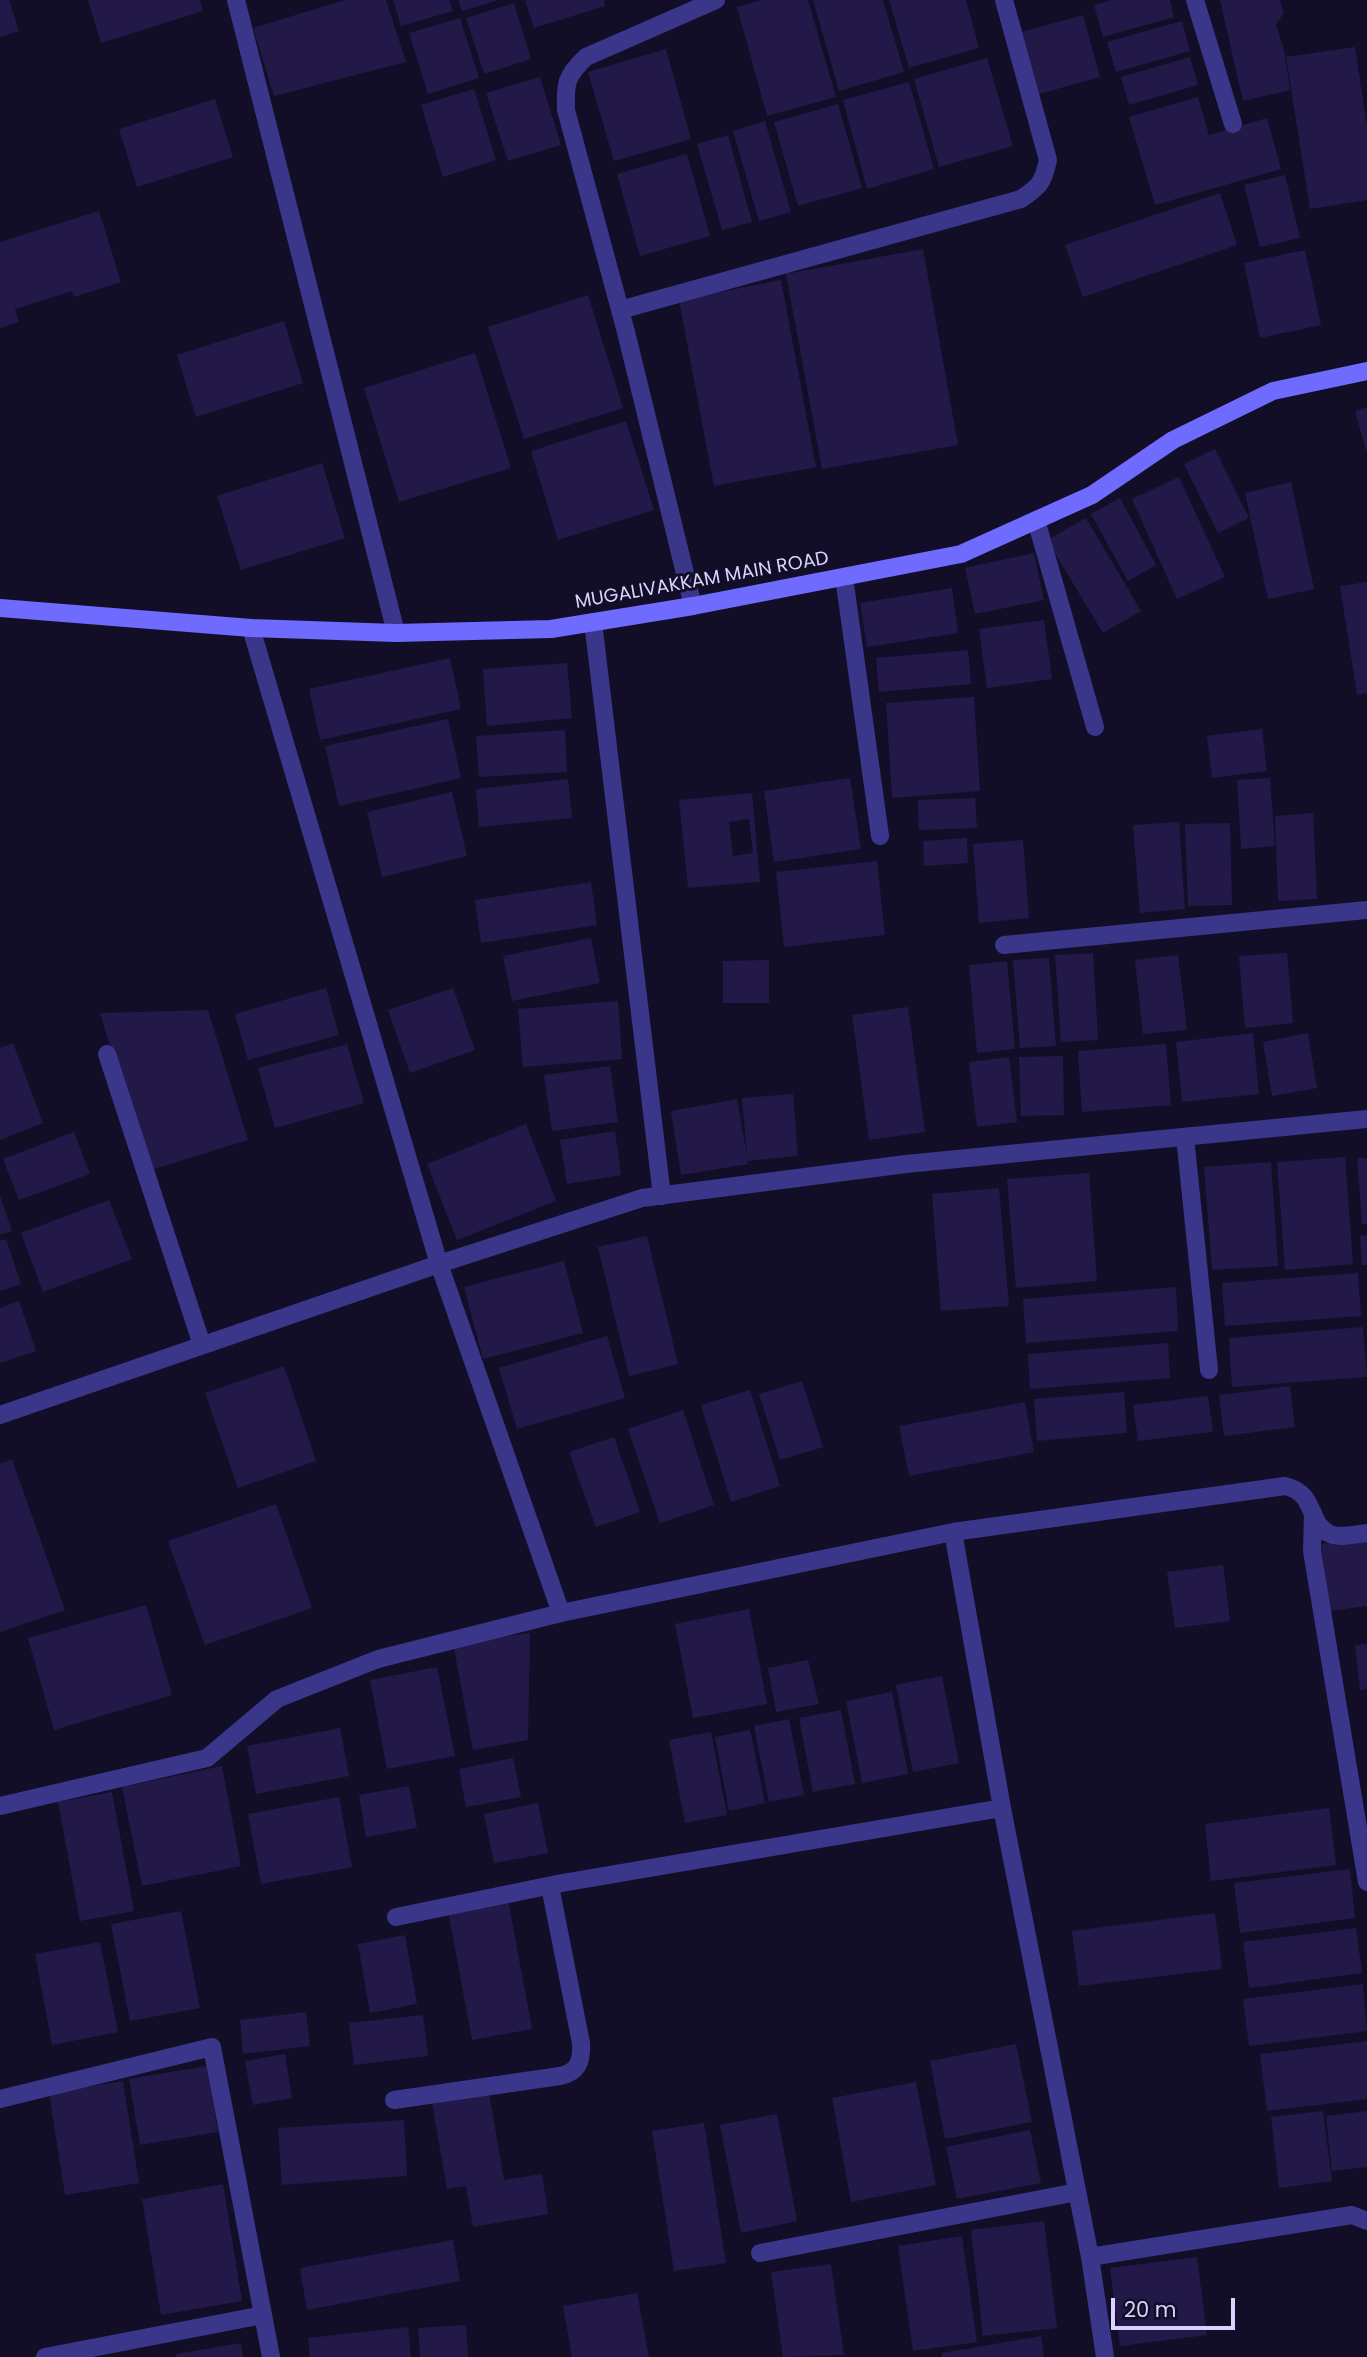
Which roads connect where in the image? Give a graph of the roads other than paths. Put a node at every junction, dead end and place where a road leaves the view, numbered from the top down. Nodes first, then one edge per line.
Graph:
1 (236, 0) edge
2 (716, 0) edge
3 (1004, 0) edge
4 (1195, 0) edge
5 (1233, 124) dead end
6 (620, 310) junction
7 (1367, 371) edge
8 (1036, 520) junction
9 (844, 577) junction
10 (693, 606) junction
11 (0, 608) edge
12 (593, 622) junction
13 (251, 628) junction
14 (397, 633) junction
15 (1095, 727) dead end
16 (880, 836) dead end
17 (1367, 910) edge
18 (1004, 944) dead end
19 (107, 1054) dead end
20 (1367, 1119) edge
21 (1185, 1137) junction
22 (662, 1196) junction
23 (439, 1264) junction
24 (202, 1345) junction
25 (1209, 1370) dead end
26 (0, 1415) edge
27 (1314, 1513) junction
28 (953, 1532) junction
29 (1367, 1534) edge
30 (561, 1613) junction
31 (0, 1807) edge
32 (1002, 1808) junction
33 (1367, 1882) edge
34 (550, 1886) junction
35 (396, 1917) dead end
36 (0, 2099) edge
37 (394, 2100) dead end
38 (1077, 2192) junction
39 (1367, 2221) edge
40 (760, 2253) dead end
41 (1090, 2258) junction
42 (263, 2315) junction
43 (45, 2357) edge
44 (271, 2357) edge
45 (1105, 2357) edge

1 - 14 street
2 - 6 street
3 - 6 street
4 - 5 street
6 - 10 street
7 - 8 street, MUGALIVAKKAM MAIN ROAD
8 - 9 street, MUGALIVAKKAM MAIN ROAD
8 - 15 street
9 - 10 street, MUGALIVAKKAM MAIN ROAD
9 - 16 street
10 - 12 street, MUGALIVAKKAM MAIN ROAD
11 - 13 street, MUGALIVAKKAM MAIN ROAD
12 - 14 street, MUGALIVAKKAM MAIN ROAD
12 - 22 street
13 - 14 street, MUGALIVAKKAM MAIN ROAD
13 - 23 street
17 - 18 street
19 - 24 street
20 - 21 street
21 - 22 street
21 - 25 street
22 - 23 street
23 - 24 street
23 - 30 street
24 - 26 street
27 - 28 street
27 - 29 street
27 - 33 street
28 - 30 street
28 - 32 street
30 - 31 street
32 - 34 street
32 - 38 street
34 - 35 street
34 - 37 street
36 - 42 street
38 - 40 street
38 - 41 street
39 - 41 street
41 - 45 street
42 - 43 street
42 - 44 street

